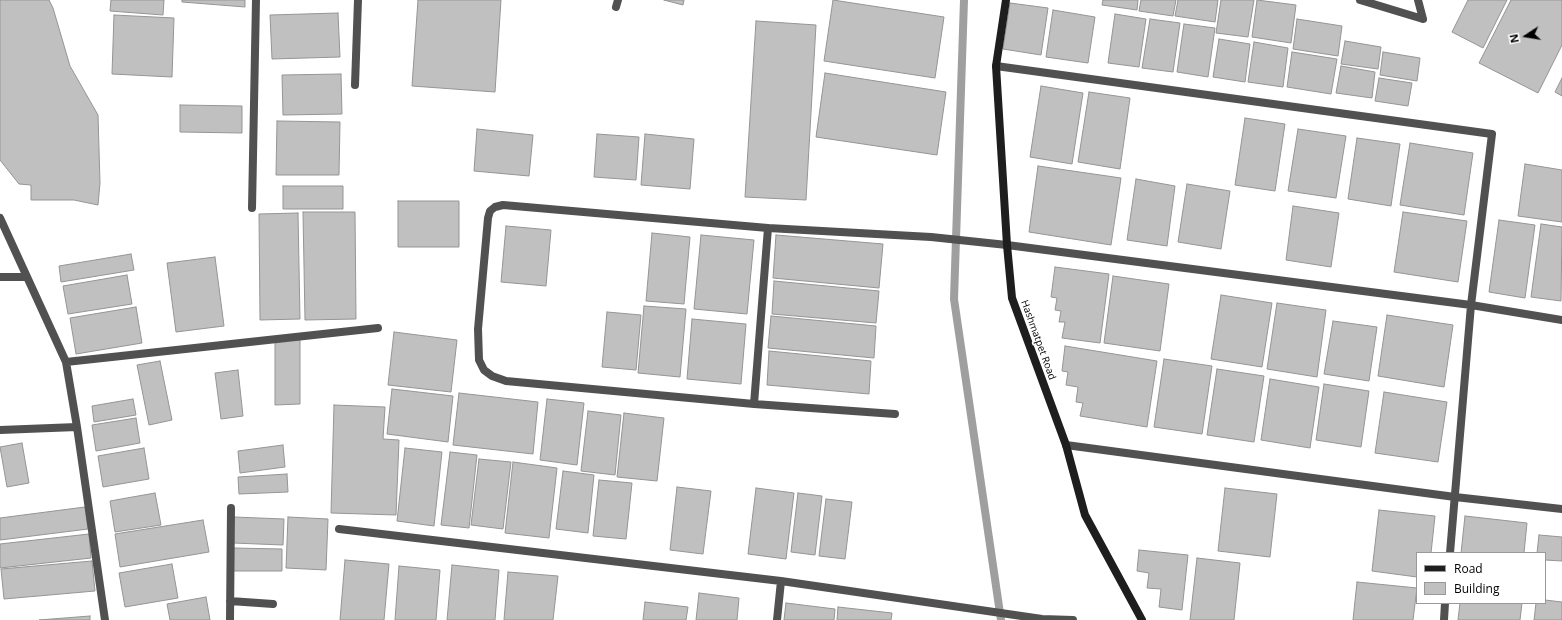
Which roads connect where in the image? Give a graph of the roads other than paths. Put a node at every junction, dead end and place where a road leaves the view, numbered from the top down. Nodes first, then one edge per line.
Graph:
1 (256, 0) edge
2 (358, 0) edge
3 (1006, 0) edge
4 (1360, 0) edge
5 (1418, 0) edge
6 (996, 66) junction
7 (355, 85) dead end
8 (252, 208) dead end
9 (0, 218) edge
10 (768, 228) junction
11 (1007, 245) junction
12 (0, 276) edge
13 (27, 277) junction
14 (1471, 305) junction
15 (1562, 320) edge
16 (378, 328) dead end
17 (66, 362) junction
18 (754, 404) junction
19 (895, 414) dead end
20 (78, 427) junction
21 (0, 430) edge
22 (1066, 445) junction
23 (1455, 497) junction
24 (231, 508) dead end
25 (1562, 509) edge
26 (339, 529) dead end
27 (1450, 552) edge
28 (781, 581) junction
29 (230, 601) junction
30 (273, 604) dead end
31 (1445, 604) edge
32 (105, 620) edge
33 (230, 620) edge
34 (777, 620) edge
35 (1073, 620) edge
36 (1142, 620) edge
37 (1444, 620) edge

1 - 8 street
2 - 7 street
3 - 6 main road, Hashmatpet Road
4 - 5 street
6 - 11 main road, Hashmatpet Road
6 - 14 street
9 - 13 street
10 - 11 street
10 - 18 street
10 - 18 street
11 - 14 street
11 - 22 main road, Hashmatpet Road
12 - 13 street
13 - 17 street
14 - 15 street
14 - 23 street
16 - 17 street
17 - 20 street
18 - 19 street
20 - 21 street
20 - 32 street
22 - 23 street
22 - 36 main road, Hashmatpet Road
23 - 25 street
23 - 27 street
24 - 29 street
26 - 28 street
28 - 34 street
28 - 35 street
29 - 30 street
29 - 33 street
31 - 37 street

